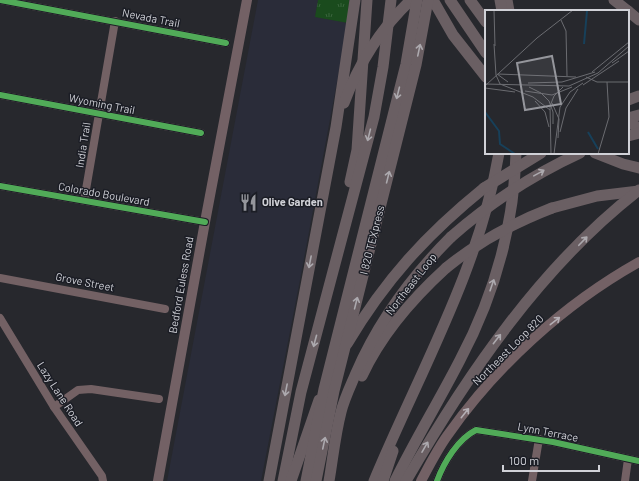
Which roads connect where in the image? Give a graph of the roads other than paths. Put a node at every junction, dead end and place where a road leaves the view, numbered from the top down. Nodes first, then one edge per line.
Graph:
1 (0, 0) edge
2 (247, 0) edge
3 (355, 0) edge
4 (367, 0) edge
5 (391, 0) edge
6 (411, 0) edge
7 (417, 0) edge
8 (428, 0) edge
9 (433, 0) edge
10 (450, 0) edge
11 (470, 0) edge
12 (495, 0) edge
13 (500, 0) edge
14 (507, 0) edge
15 (614, 0) edge
16 (502, 10) edge
17 (503, 10) edge
18 (509, 10) edge
19 (627, 10) edge
20 (629, 12) edge
21 (639, 20) edge
22 (115, 21) junction
23 (485, 21) edge
24 (226, 43) dead end
25 (485, 52) edge
26 (485, 76) edge
27 (0, 95) edge
28 (639, 96) edge
29 (629, 100) edge
30 (98, 113) junction
31 (639, 115) edge
32 (629, 118) edge
33 (629, 123) edge
34 (336, 127) junction
35 (639, 128) edge
36 (201, 133) dead end
37 (639, 133) edge
38 (629, 135) edge
39 (629, 135) edge
40 (639, 139) edge
41 (499, 154) edge
42 (516, 154) edge
43 (523, 154) edge
44 (539, 154) edge
45 (578, 154) edge
46 (598, 154) edge
47 (604, 154) edge
48 (639, 168) edge
49 (0, 186) edge
50 (484, 188) junction
51 (639, 191) edge
52 (84, 201) junction
53 (205, 222) junction
54 (347, 224) junction
55 (639, 262) edge
56 (0, 278) edge
57 (165, 309) dead end
58 (0, 318) edge
59 (159, 399) dead end
60 (54, 406) junction
61 (407, 406) junction
62 (341, 411) junction
63 (539, 439) junction
64 (628, 459) junction
65 (639, 461) edge
66 (103, 481) edge
67 (158, 481) edge
68 (269, 481) edge
69 (283, 481) edge
70 (291, 481) edge
71 (306, 481) edge
72 (316, 481) edge
73 (329, 481) edge
74 (374, 481) edge
75 (383, 481) edge
76 (395, 481) edge
77 (406, 481) edge
78 (421, 481) edge
79 (437, 481) edge
80 (532, 481) edge
81 (625, 481) edge

1 - 22 street, Nevada Trail
2 - 53 main road, Bedford Euless Road
3 - 34 highway
4 - 54 highway
5 -> 54 highway
6 - 34 highway, bridge
7 -> 71 highway, I 820 TEXpress, bridge
72 -> 8 highway, I 820 TEXpress, bridge
9 - 26 highway
10 - 25 highway
11 - 23 highway
12 - 16 highway
13 - 17 highway, bridge
14 - 18 highway
15 - 19 highway
20 - 21 highway
22 - 24 street, Nevada Trail
22 - 30 street, India Trail
27 - 30 street, Wyoming Trail
28 - 29 highway
30 - 36 street, Wyoming Trail
30 - 52 street, India Trail
31 - 32 highway
33 - 35 highway
34 -> 68 highway
37 - 38 highway, bridge
39 - 40 highway
41 - 61 highway
76 -> 42 highway
43 - 50 highway, bridge
44 - 50 highway, bridge
62 -> 45 highway, Northeast Loop, bridge
46 - 48 highway, bridge
47 - 48 highway
49 - 52 street, Colorado Boulevard
50 - 70 highway, Northeast Loop
51 - 62 highway, bridge
77 -> 51 highway, bridge
52 - 53 street, Colorado Boulevard
53 - 67 main road, Bedford Euless Road
54 -> 69 highway
78 -> 55 main road, Northeast Loop 820
56 - 57 street, Grove Street
58 - 60 street, Lazy Lane Road
59 - 60 street
60 - 66 street, Lazy Lane Road
61 - 74 highway
61 - 75 highway
62 - 73 highway, Northeast Loop
63 - 64 street, Lynn Terrace
63 - 79 street, Lynn Terrace
63 - 80 street
64 - 65 street, Lynn Terrace
64 - 81 street

